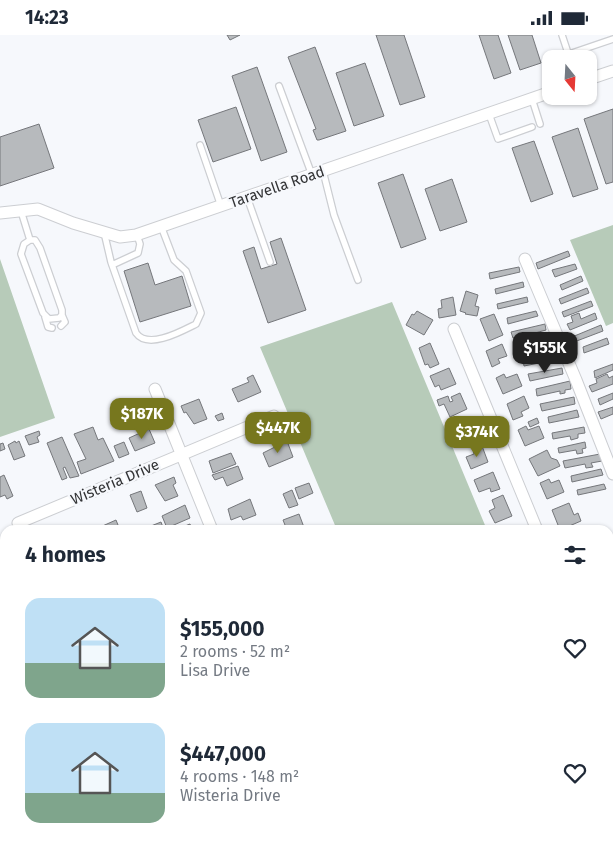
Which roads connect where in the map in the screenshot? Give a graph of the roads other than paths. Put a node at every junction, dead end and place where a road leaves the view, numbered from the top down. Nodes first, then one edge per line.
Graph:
1 (562, 35) edge
2 (613, 39) edge
3 (567, 50) edge
4 (587, 50) edge
5 (612, 73) edge
6 (598, 77) edge
7 (279, 85) dead end
8 (542, 95) edge
9 (532, 99) junction
10 (489, 114) junction
11 (540, 124) dead end
12 (532, 127) dead end
13 (200, 145) dead end
14 (317, 173) junction
15 (247, 197) junction
16 (222, 206) junction
17 (21, 210) junction
18 (0, 213) edge
19 (161, 226) junction
20 (104, 232) junction
21 (138, 235) junction
22 (30, 240) junction
23 (525, 259) dead end
24 (270, 262) dead end
25 (112, 265) junction
26 (358, 280) dead end
27 (62, 315) junction
28 (45, 317) junction
29 (61, 326) dead end
30 (52, 328) dead end
31 (454, 329) dead end
32 (155, 389) dead end
33 (274, 416) dead end
34 (180, 455) junction
35 (613, 474) edge
36 (18, 523) dead end
37 (210, 525) edge
38 (535, 525) edge

1 - 3 lane
2 - 4 lane
5 - 6 street
7 - 14 lane
8 - 9 street, Taravella Road
9 - 10 street, Taravella Road
9 - 11 lane
10 - 12 lane
10 - 14 street, Taravella Road
13 - 16 lane
14 - 15 street, Taravella Road
14 - 26 lane
15 - 16 street, Taravella Road
15 - 24 lane
16 - 19 street, Taravella Road
17 - 18 street, Taravella Road
17 - 20 street, Taravella Road
17 - 22 lane
19 - 21 street, Taravella Road
19 - 25 lane
20 - 21 street, Taravella Road
20 - 25 lane
21 - 25 lane
22 - 27 lane
22 - 28 lane
23 - 35 street
27 - 28 lane
27 - 29 lane
28 - 30 lane
31 - 38 street
32 - 34 street
33 - 34 street, Wisteria Drive
34 - 36 street, Wisteria Drive
34 - 37 street

